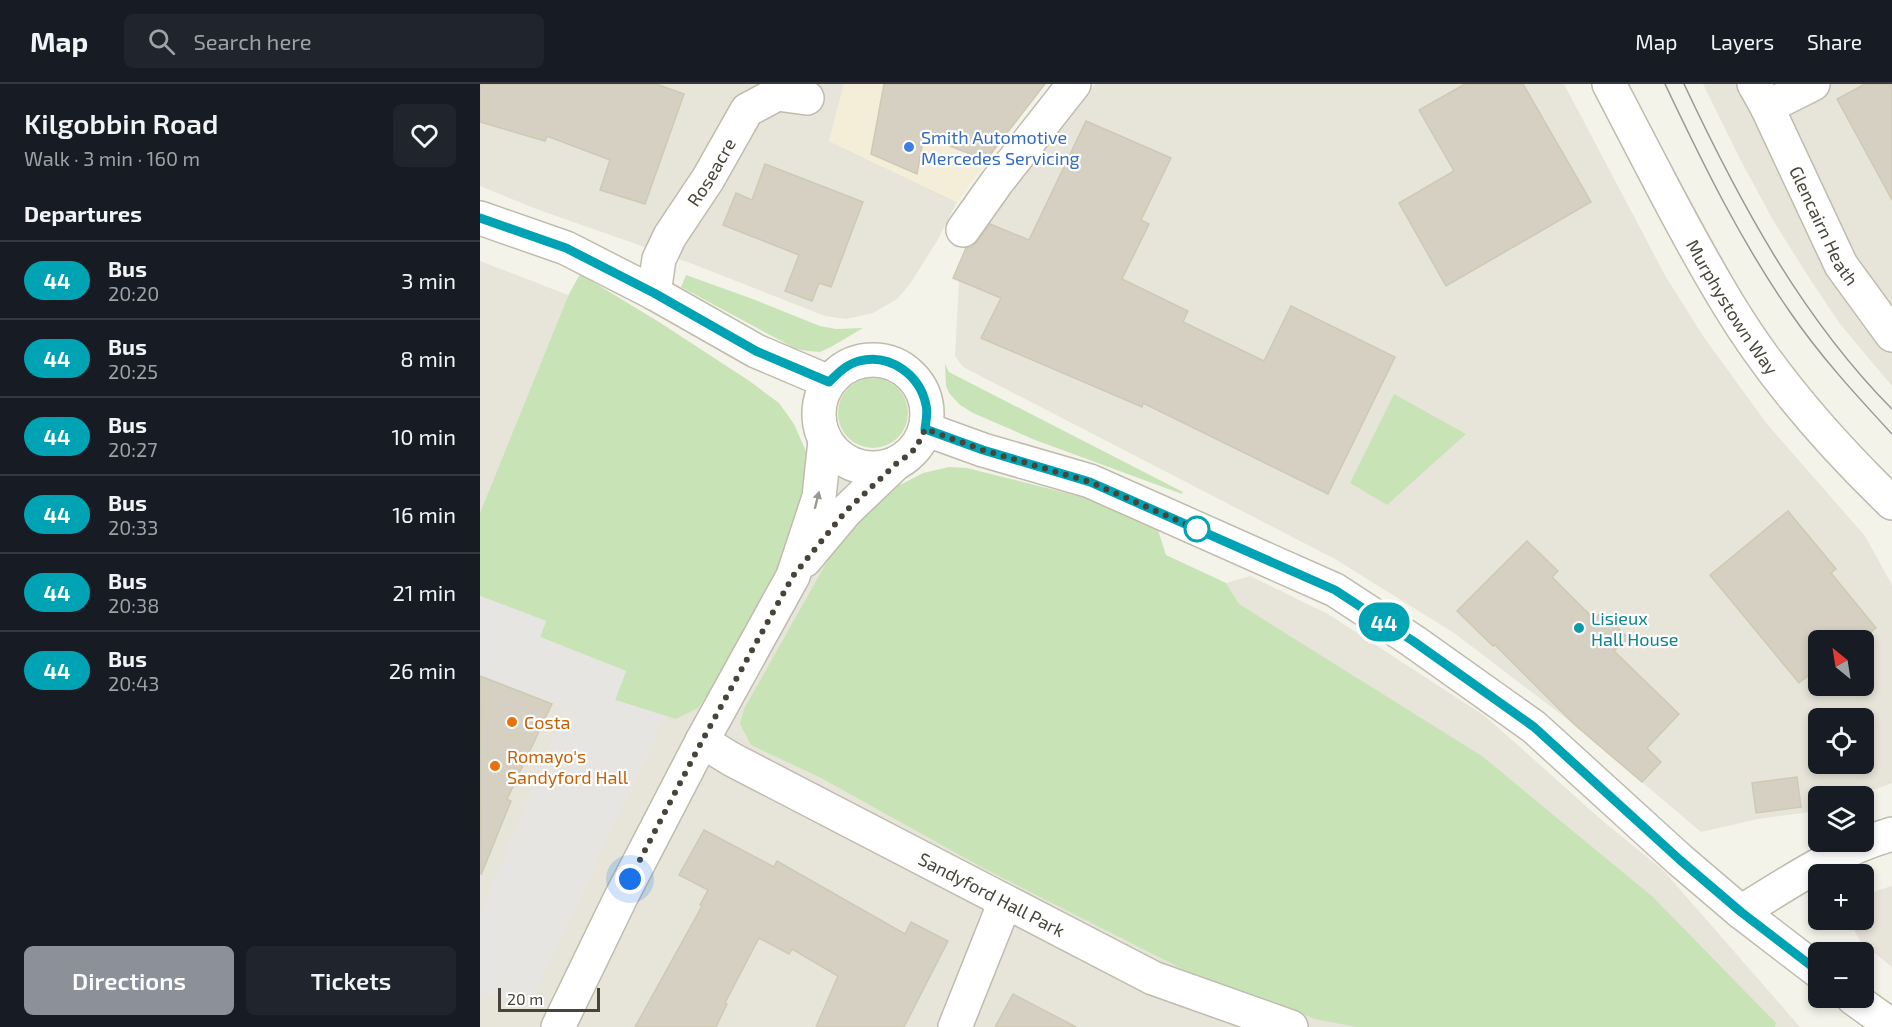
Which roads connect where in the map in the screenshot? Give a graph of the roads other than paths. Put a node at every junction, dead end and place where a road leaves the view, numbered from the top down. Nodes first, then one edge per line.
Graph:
1 (1074, 84) edge
2 (1609, 84) edge
3 (1813, 84) edge
4 (1760, 96) edge
5 (807, 98) dead end
6 (480, 218) edge
7 (963, 230) dead end
8 (654, 293) junction
9 (1892, 334) edge
10 (829, 382) junction
11 (925, 429) junction
12 (825, 441) junction
13 (896, 464) junction
14 (1892, 503) edge
15 (793, 576) junction
16 (702, 741) junction
17 (1892, 834) edge
18 (1005, 902) junction
19 (1741, 912) junction
20 (1808, 963) edge
21 (1867, 1008) edge
22 (1892, 1026) edge
23 (558, 1027) edge
24 (955, 1027) edge
25 (1291, 1027) edge

1 - 7 street
2 - 14 street, Murphystown Way
3 - 4 street, Glencairn Heath
4 - 9 street, Glencairn Heath
5 - 8 street, Roseacre
6 - 8 street
8 - 10 street
10 - 11 street
10 - 12 street
11 - 13 street
11 - 19 street
12 - 13 street
15 -> 12 street
13 - 15 street
15 - 16 street
16 - 18 street, Sandyford Hall Park
16 - 23 street
17 - 19 street
18 - 24 street
18 - 25 street, Sandyford Hall Park
19 - 20 street
21 - 22 street

